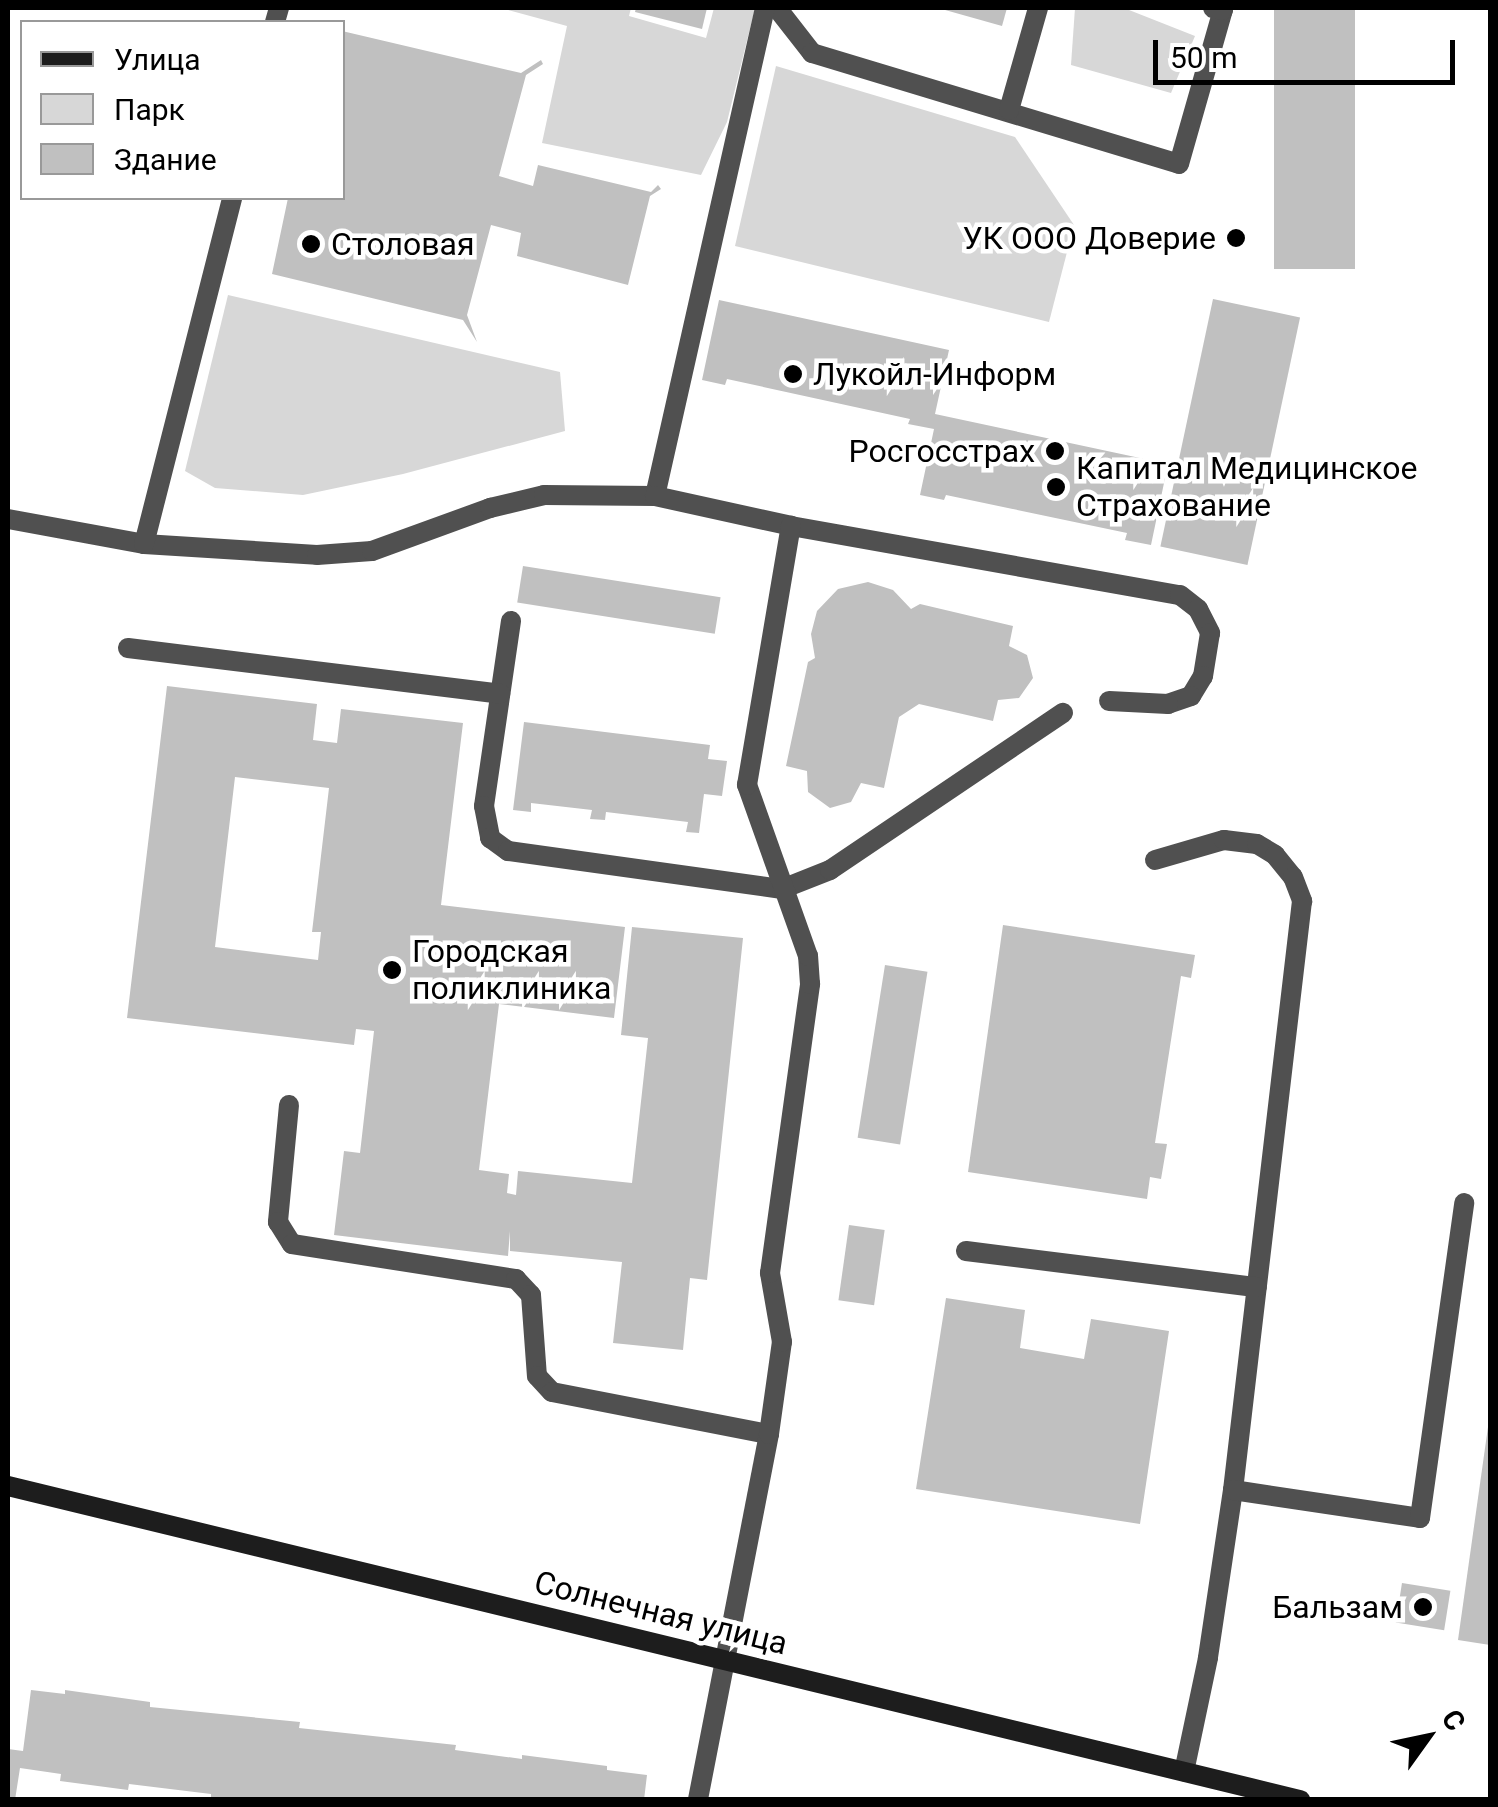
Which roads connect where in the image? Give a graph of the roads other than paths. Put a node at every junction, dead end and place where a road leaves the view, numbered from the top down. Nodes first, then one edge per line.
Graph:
1 (766, 8) edge
2 (777, 8) edge
3 (1038, 8) edge
4 (1213, 8) edge
5 (1009, 110) junction
6 (231, 200) edge
7 (656, 496) junction
8 (8, 520) edge
9 (791, 526) junction
10 (144, 544) junction
11 (511, 621) dead end
12 (128, 648) dead end
13 (500, 694) junction
14 (1109, 701) dead end
15 (1063, 712) dead end
16 (1155, 860) dead end
17 (782, 889) junction
18 (289, 1105) dead end
19 (1464, 1204) dead end
20 (966, 1252) dead end
21 (1256, 1288) junction
22 (769, 1434) junction
23 (8, 1486) edge
24 (1232, 1490) junction
25 (724, 1659) junction
26 (1184, 1772) junction
27 (698, 1800) edge
28 (1300, 1800) edge

1 - 7 lane
2 - 5 lane
3 - 5 lane
4 - 5 lane
6 - 10 lane
7 - 9 lane
7 - 10 lane
8 - 10 lane
9 - 14 lane
9 - 17 lane
11 - 13 lane
12 - 13 lane
13 - 17 lane
15 - 17 lane
16 - 21 lane
17 - 22 lane
18 - 22 lane
19 - 24 lane
20 - 21 lane
21 - 24 lane
22 - 25 lane
23 - 25 street, Солнечная улица
24 - 26 lane
25 - 26 street, Солнечная улица
25 - 27 lane
26 - 28 street, Солнечная улица

